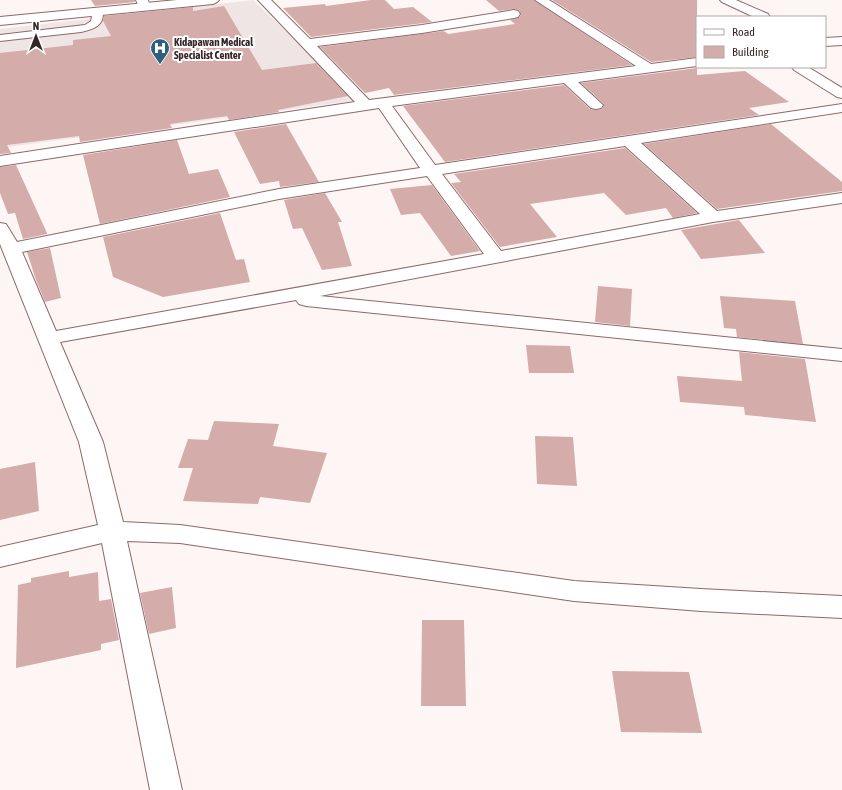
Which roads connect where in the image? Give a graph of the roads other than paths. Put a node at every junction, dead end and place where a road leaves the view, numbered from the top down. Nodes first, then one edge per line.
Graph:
1 (213, 0) edge
2 (264, 0) edge
3 (541, 0) edge
4 (726, 0) edge
5 (143, 3) edge
6 (98, 11) junction
7 (514, 14) dead end
8 (762, 16) edge
9 (0, 21) edge
10 (0, 38) edge
11 (842, 41) edge
12 (826, 42) edge
13 (308, 43) junction
14 (696, 62) edge
15 (801, 68) edge
16 (650, 69) junction
17 (566, 79) junction
18 (842, 94) edge
19 (383, 103) junction
20 (366, 105) junction
21 (596, 105) dead end
22 (842, 108) edge
23 (630, 142) junction
24 (0, 162) edge
25 (431, 171) junction
26 (842, 198) edge
27 (714, 217) junction
28 (0, 228) edge
29 (12, 249) junction
30 (496, 257) junction
31 (281, 297) junction
32 (49, 338) junction
33 (842, 355) edge
34 (112, 531) junction
35 (0, 558) edge
36 (842, 607) edge
37 (166, 790) edge

1 - 5 street
2 - 13 street
3 - 16 street
4 - 8 street
5 - 6 street
6 - 9 street
6 - 10 lane
7 - 13 street
11 - 12 street
13 - 20 street
14 - 16 street
15 - 18 street
16 - 17 street
17 - 19 street
17 - 21 street
19 - 20 street
19 - 25 street
20 - 24 street
22 - 23 street
23 - 25 street
23 - 27 street
25 - 29 street
25 - 30 street
26 - 27 street
27 - 30 street
28 - 29 street
29 - 32 street
30 - 31 street
31 - 32 street
31 - 33 street
32 - 34 street
34 - 35 street
34 - 36 street
34 - 37 street

